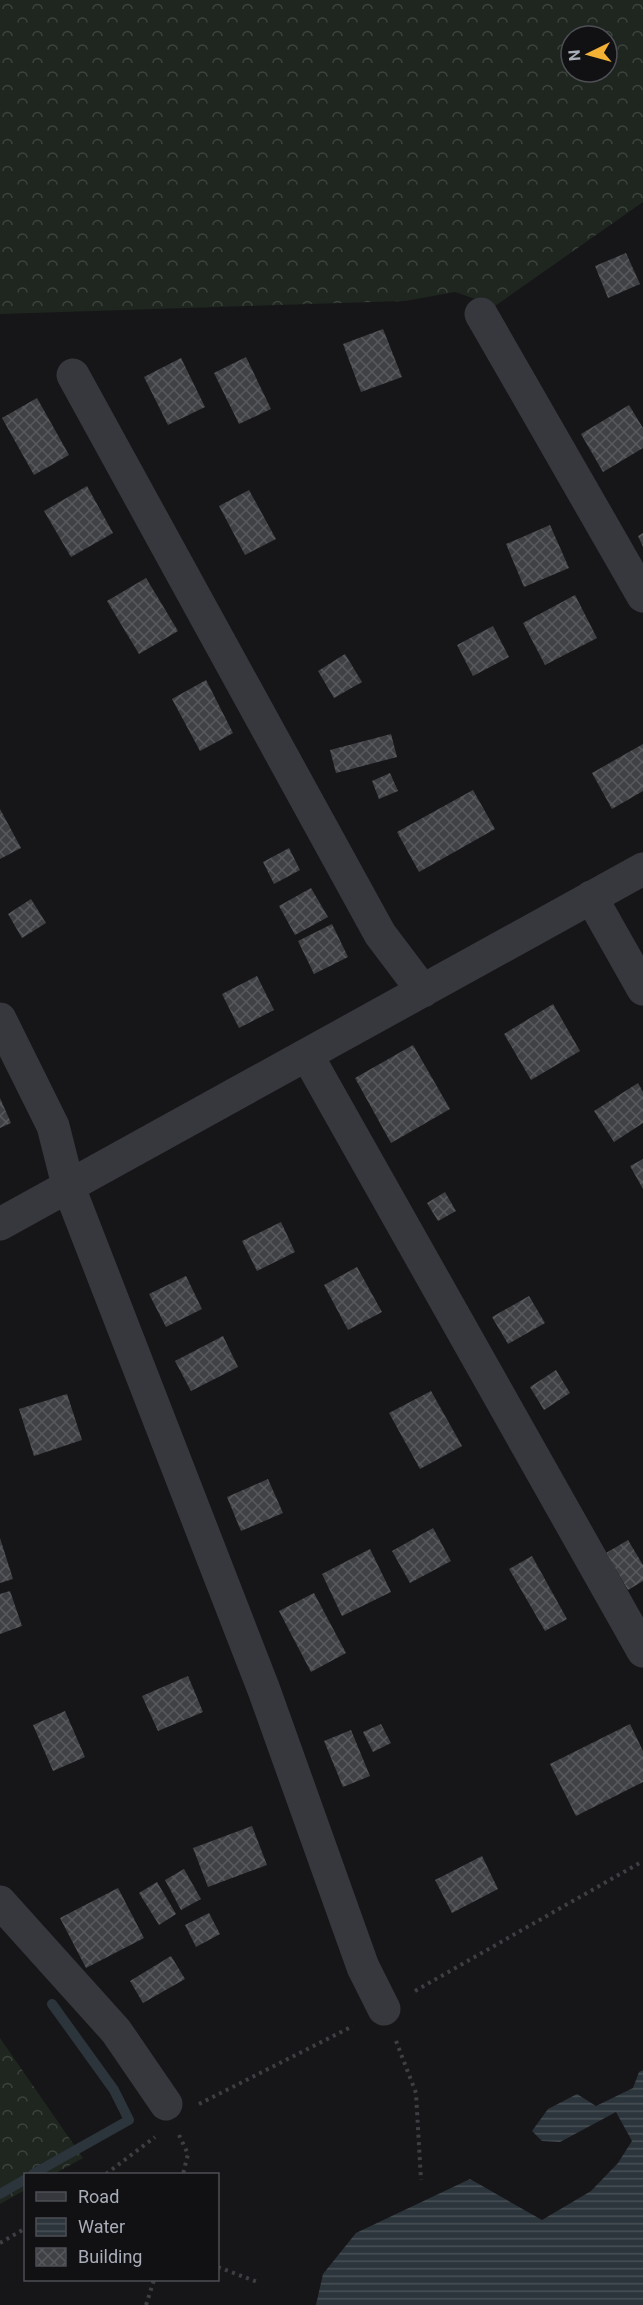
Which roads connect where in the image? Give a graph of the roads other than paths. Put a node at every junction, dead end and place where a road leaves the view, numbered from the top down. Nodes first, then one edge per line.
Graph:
1 (481, 314) dead end
2 (73, 375) dead end
3 (643, 596) edge
4 (643, 869) edge
5 (591, 897) junction
6 (643, 989) edge
7 (423, 990) junction
8 (0, 1019) edge
9 (307, 1055) junction
10 (68, 1185) junction
11 (0, 1224) edge
12 (643, 1651) edge
13 (0, 1902) edge
14 (384, 2009) road end
15 (166, 2104) road end

1 - 3 street
2 - 7 street
4 - 5 street
5 - 6 street
5 - 7 street
7 - 9 street
8 - 10 street
9 - 10 street
9 - 12 street
10 - 11 street
10 - 14 street
13 - 15 street

